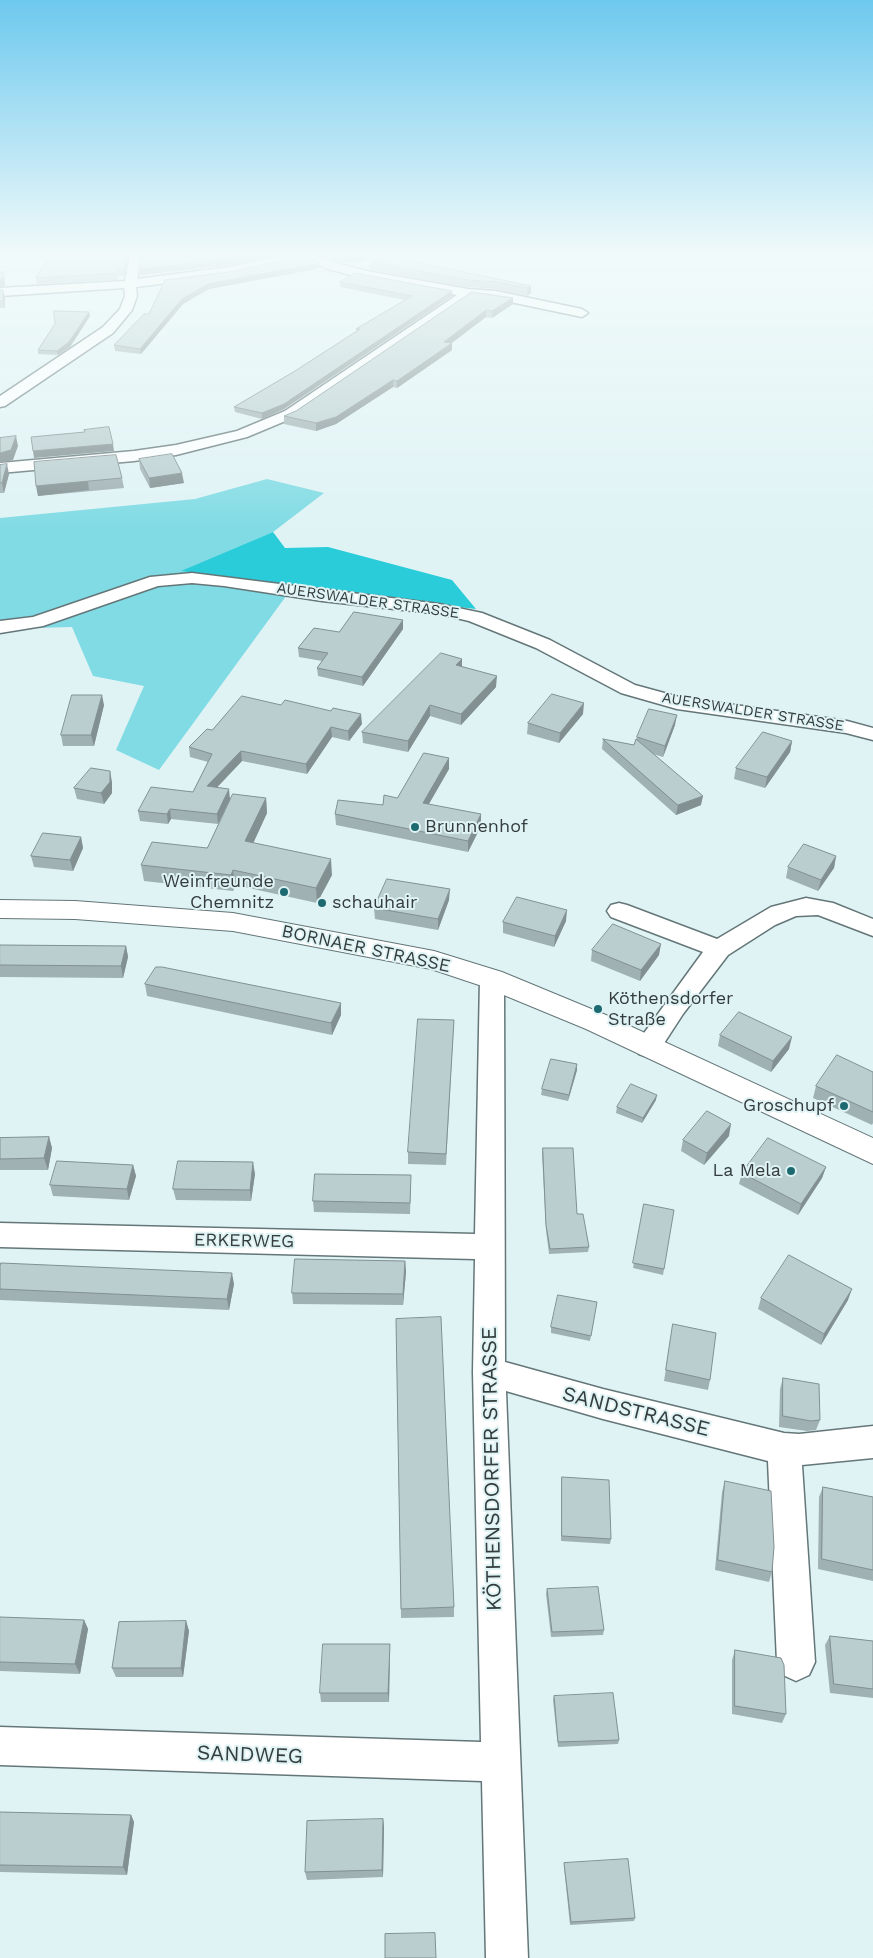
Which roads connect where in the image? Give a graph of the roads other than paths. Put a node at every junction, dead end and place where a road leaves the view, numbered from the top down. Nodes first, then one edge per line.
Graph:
1 (82, 347) edge
2 (388, 347) edge
3 (0, 403) edge
4 (0, 468) edge
5 (0, 627) edge
6 (873, 734) edge
7 (0, 909) edge
8 (619, 911) dead end
9 (873, 928) edge
10 (719, 949) junction
11 (492, 979) junction
12 (648, 1046) junction
13 (873, 1152) edge
14 (0, 1235) edge
15 (488, 1247) junction
16 (489, 1372) junction
17 (873, 1442) edge
18 (784, 1449) junction
19 (796, 1662) dead end
20 (0, 1746) edge
21 (499, 1762) junction
22 (507, 1958) edge

1 - 3 street
2 - 4 street
5 - 6 street, AUERSWALDER STRASSE
7 - 11 main road, BORNAER STRASSE
8 - 10 street
9 - 10 street
10 - 12 street
11 - 12 main road, BORNAER STRASSE
11 - 15 street, KÖTHENSDORFER STRASSE
12 - 13 main road, BORNAER STRASSE
14 - 15 street, ERKERWEG
15 - 16 street, KÖTHENSDORFER STRASSE
16 - 18 street, SANDSTRASSE
16 - 21 street, KÖTHENSDORFER STRASSE
17 - 18 street, SANDSTRASSE
18 - 19 street
20 - 21 street, SANDWEG
21 - 22 street, KÖTHENSDORFER STRASSE

